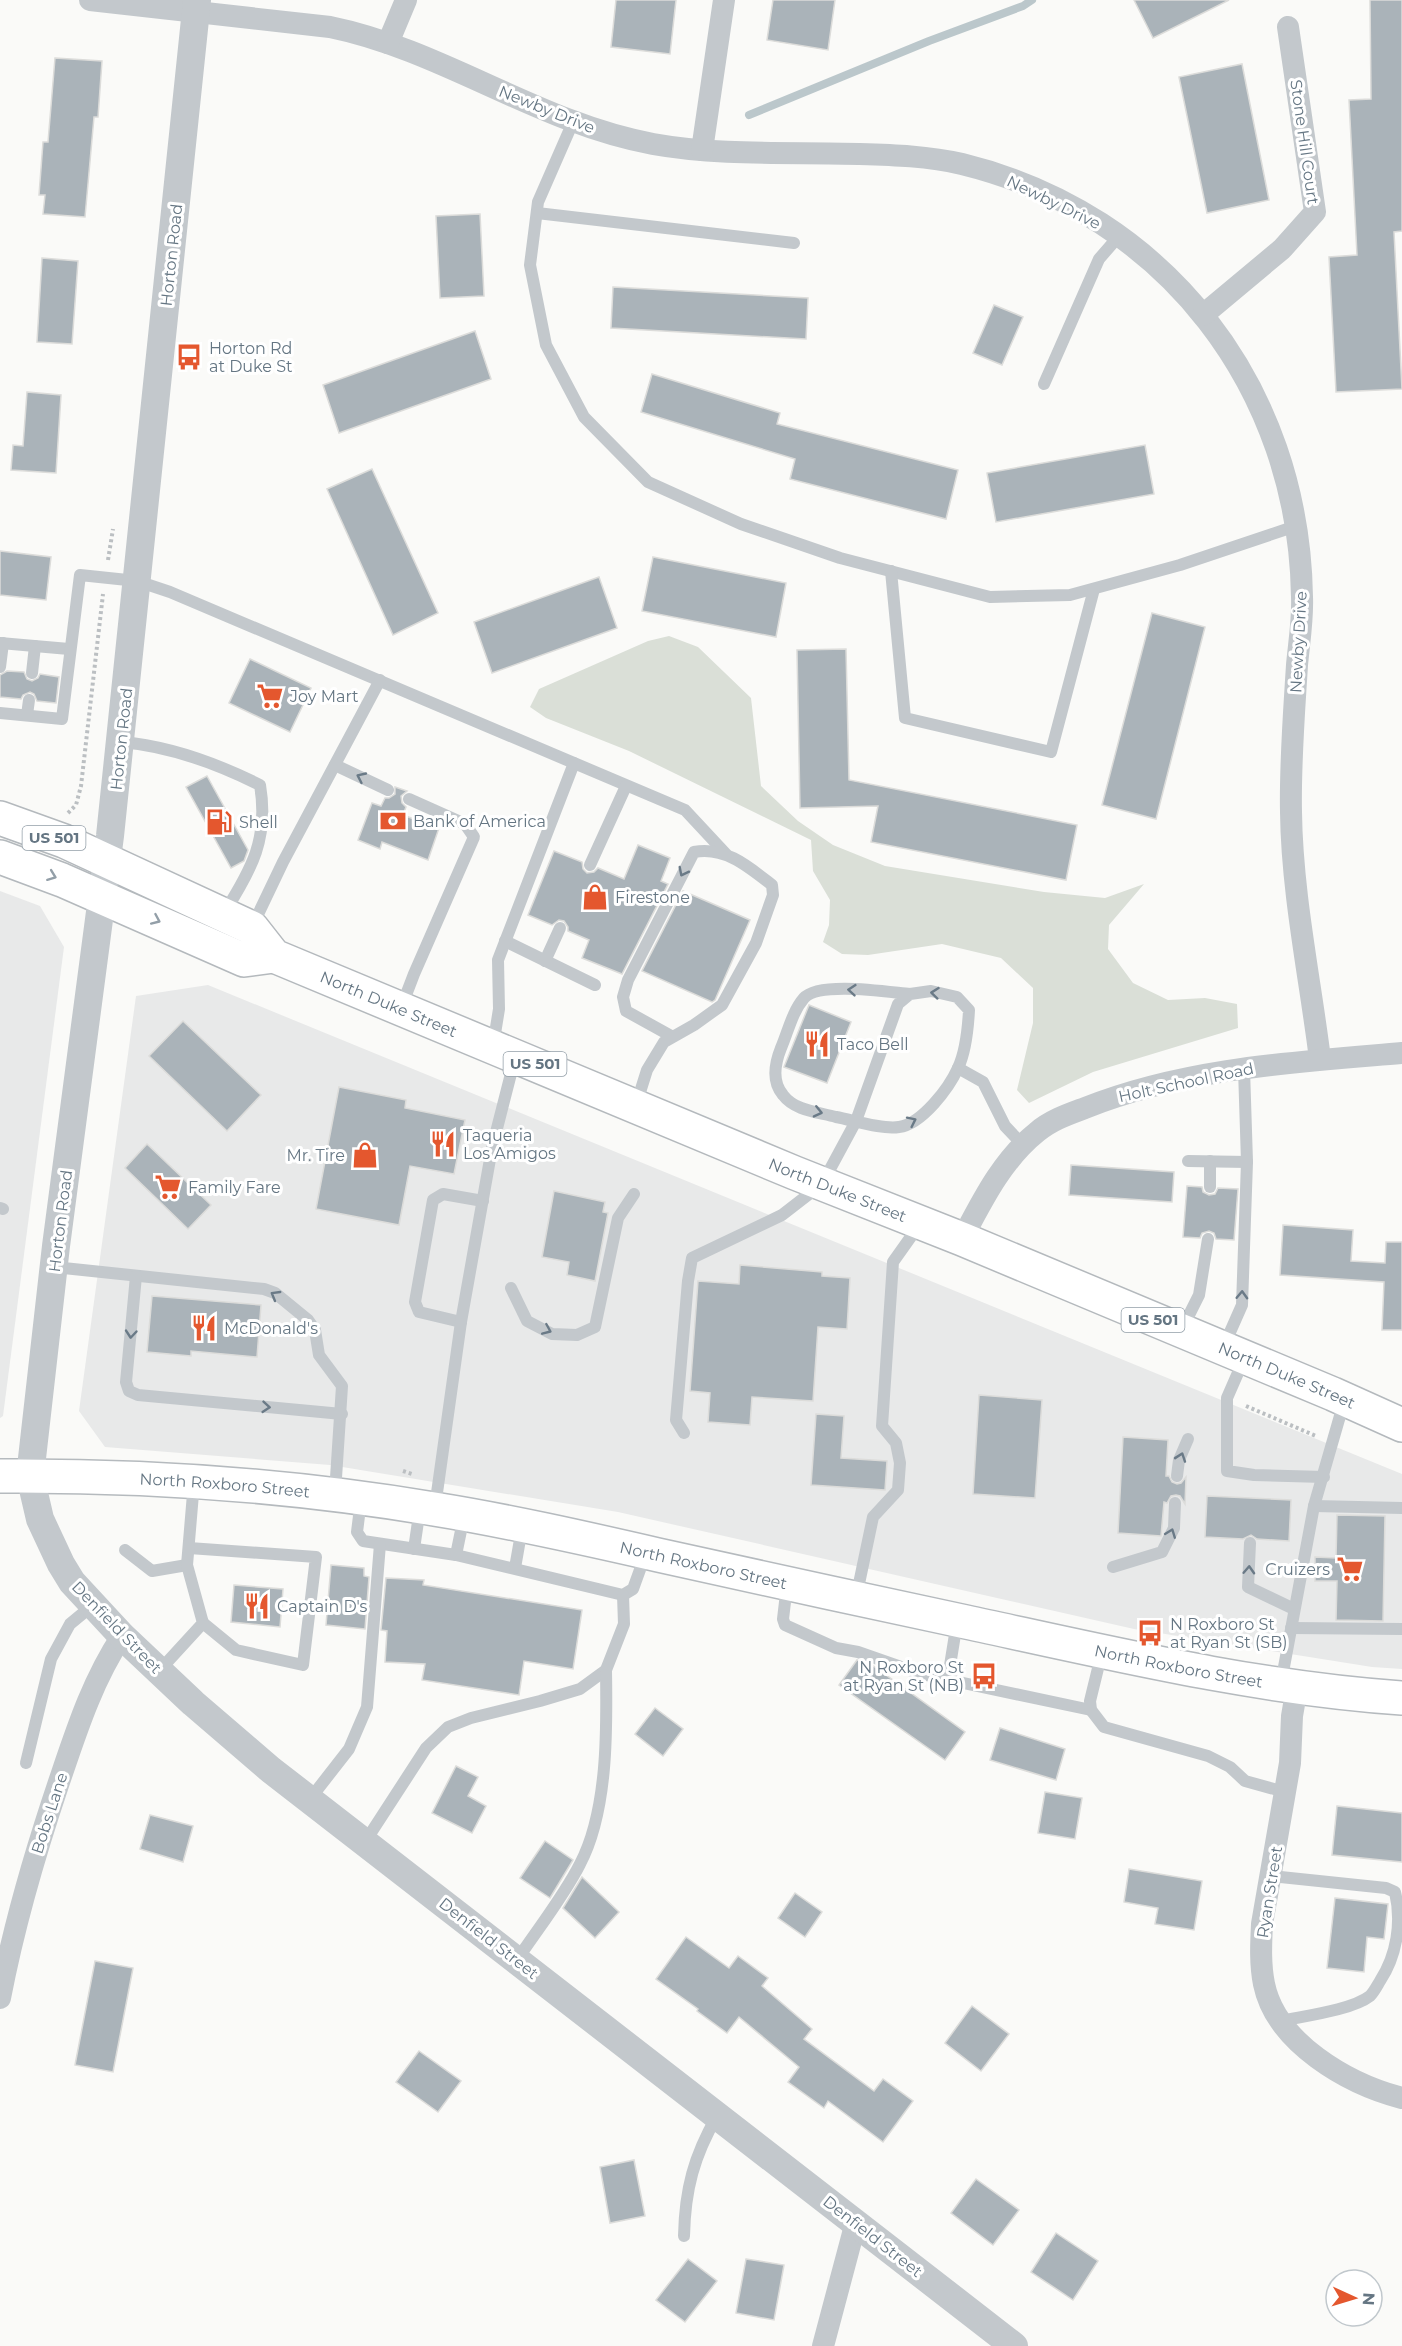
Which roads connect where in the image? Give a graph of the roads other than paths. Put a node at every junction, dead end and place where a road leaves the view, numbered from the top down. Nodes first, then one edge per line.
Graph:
1 (90, 0) edge
2 (406, 0) edge
3 (724, 0) edge
4 (196, 6) edge
5 (1288, 27) dead end
6 (388, 43) junction
7 (573, 122) junction
8 (702, 150) junction
9 (537, 213) junction
10 (1119, 236) junction
11 (794, 243) dead end
12 (1203, 315) junction
13 (1044, 384) dead end
14 (1296, 526) junction
15 (891, 571) junction
16 (137, 581) junction
17 (1094, 589) junction
18 (1, 643) edge
19 (35, 646) junction
20 (69, 649) junction
21 (0, 667) edge
22 (32, 673) dead end
23 (380, 680) junction
24 (30, 700) dead end
25 (0, 712) edge
26 (27, 715) junction
27 (121, 742) junction
28 (574, 763) junction
29 (335, 765) junction
30 (626, 786) junction
31 (388, 790) dead end
32 (409, 799) dead end
33 (0, 818) edge
34 (726, 854) junction
35 (0, 857) edge
36 (107, 860) junction
37 (590, 865) dead end
38 (102, 897) junction
39 (238, 921) junction
40 (560, 928) dead end
41 (505, 941) junction
42 (274, 956) junction
43 (546, 962) junction
44 (595, 986) dead end
45 (910, 994) junction
46 (401, 1009) junction
47 (673, 1037) junction
48 (504, 1052) junction
49 (1402, 1053) edge
50 (1320, 1059) junction
51 (958, 1068) junction
52 (1244, 1069) junction
53 (636, 1106) junction
54 (856, 1121) junction
55 (1023, 1145) junction
56 (1188, 1161) dead end
57 (1210, 1161) junction
58 (1247, 1162) junction
59 (822, 1184) junction
60 (1210, 1187) dead end
61 (634, 1194) dead end
62 (483, 1201) junction
63 (920, 1223) junction
64 (962, 1239) junction
65 (1208, 1239) dead end
66 (54, 1267) junction
67 (136, 1276) junction
68 (511, 1288) dead end
69 (461, 1322) junction
70 (1181, 1332) junction
71 (1234, 1354) junction
72 (1345, 1399) junction
73 (342, 1414) junction
74 (1402, 1425) edge
75 (684, 1433) dead end
76 (1188, 1439) dead end
77 (15, 1476) edge
78 (1177, 1476) dead end
79 (1324, 1477) junction
80 (194, 1481) junction
81 (348, 1496) junction
82 (1175, 1503) dead end
83 (1314, 1506) junction
84 (1402, 1508) edge
85 (440, 1510) junction
86 (522, 1526) junction
87 (1250, 1543) dead end
88 (380, 1544) junction
89 (189, 1548) junction
90 (414, 1549) junction
91 (125, 1550) dead end
92 (646, 1552) junction
93 (456, 1555) junction
94 (188, 1565) junction
95 (1113, 1567) dead end
96 (515, 1568) junction
97 (788, 1583) junction
98 (623, 1595) junction
99 (856, 1598) junction
100 (93, 1605) junction
101 (1294, 1609) junction
102 (958, 1620) junction
103 (203, 1623) junction
104 (1291, 1628) junction
105 (1402, 1629) edge
106 (122, 1636) junction
107 (1102, 1651) junction
108 (606, 1670) junction
109 (158, 1671) junction
110 (948, 1678) junction
111 (1288, 1685) junction
112 (1402, 1698) edge
113 (1091, 1710) junction
114 (26, 1763) dead end
115 (1285, 1791) junction
116 (310, 1799) junction
117 (365, 1842) junction
118 (1271, 1876) junction
119 (517, 1960) junction
120 (0, 1998) edge
121 (1281, 2021) junction
122 (1402, 2098) edge
123 (717, 2116) junction
124 (856, 2222) junction
125 (684, 2236) dead end
126 (823, 2346) edge
127 (1014, 2346) edge

1 - 4 street, Newby Drive
2 - 6 street
3 - 8 street
4 - 6 street, Newby Drive
4 - 16 street, Horton Road
5 - 12 street, Stone Hill Court
6 - 7 street, Newby Drive
7 - 8 street, Newby Drive
7 - 9 lane
8 - 10 street, Newby Drive
9 - 11 lane
9 - 15 lane
10 - 12 street, Newby Drive
10 - 13 lane
12 - 14 street, Newby Drive
14 - 17 lane
14 - 50 street, Newby Drive
15 - 17 lane
15 - 17 lane
16 - 20 lane
16 - 23 lane
16 - 27 street, Horton Road
18 - 19 lane
18 - 21 lane
19 - 20 lane
19 - 22 lane
20 - 26 lane
23 - 28 lane
23 - 29 lane
24 - 26 lane
25 - 26 lane
27 - 36 street, Horton Road
27 - 39 lane
28 - 30 lane
28 - 41 lane
31 -> 29 lane
29 - 39 lane
30 - 34 lane
30 - 37 lane
32 - 46 lane
33 - 36 main road, North Duke Street / US 501
34 - 47 lane
34 -> 47 lane
35 -> 38 main road, US 501
36 - 38 street, Horton Road
36 - 39 main road, North Duke Street / US 501
38 -> 42 main road, US 501
38 - 66 street, Horton Road
39 - 42 main road, North Duke Street / US 501
40 - 43 lane
41 - 43 lane
41 - 48 lane
42 - 46 main road, North Duke Street / US 501
43 - 44 lane
51 -> 45 lane
45 - 54 lane
45 -> 54 lane
46 - 48 main road, North Duke Street / US 501
47 - 53 lane
48 - 53 main road, North Duke Street / US 501
48 - 62 lane
49 - 50 street, Holt School Road
50 - 52 street, Holt School Road
54 -> 51 lane
51 - 55 lane
52 - 55 street, Holt School Road
52 - 58 lane
53 - 59 main road, North Duke Street / US 501
54 - 59 lane
55 - 64 street, Holt School Road
56 - 57 lane
57 - 58 lane
57 - 60 lane
71 -> 58 lane
59 - 63 main road, North Duke Street / US 501
59 - 75 lane
68 -> 61 lane
62 - 69 lane
62 - 69 lane
63 - 64 main road, North Duke Street / US 501
63 - 99 lane
64 - 70 main road, North Duke Street / US 501
65 - 70 lane
66 - 67 lane
66 - 77 street, Horton Road
73 -> 67 lane
67 -> 73 lane
69 - 85 lane
70 - 71 main road, North Duke Street / US 501
71 - 72 main road, North Duke Street / US 501
71 - 79 lane
72 - 74 main road, North Duke Street / US 501
72 - 79 lane
73 - 81 lane
78 -> 76 lane
77 - 80 main road, North Roxboro Street
77 - 100 street, Denfield Street
79 - 83 lane
80 - 81 main road, North Roxboro Street
80 - 89 lane
81 - 85 main road, North Roxboro Street
81 - 88 lane
95 -> 82 lane
83 - 84 lane
83 - 101 lane
85 - 86 main road, North Roxboro Street
85 - 90 lane
85 - 93 lane
86 - 92 main road, North Roxboro Street
86 - 96 lane
101 -> 87 lane
88 - 90 lane
88 - 116 lane
89 - 94 lane
89 - 103 lane
90 - 93 lane
91 - 94 lane
92 - 97 main road, North Roxboro Street
92 - 98 lane
93 - 96 lane
94 - 103 lane
96 - 98 lane
97 - 99 main road, North Roxboro Street
97 - 110 lane
98 - 108 lane
99 - 102 main road, North Roxboro Street
100 - 106 street, Denfield Street
100 - 114 lane
101 - 104 lane
102 - 107 main road, North Roxboro Street
102 - 110 lane
103 - 109 lane
104 - 105 lane
104 - 111 lane
106 - 109 street, Denfield Street
106 - 120 street, Bobs Lane
107 - 111 main road, North Roxboro Street
107 - 113 lane
108 - 117 lane
108 - 119 lane
109 - 116 street, Denfield Street
110 - 113 lane
111 - 112 main road, North Roxboro Street
111 - 115 street, Ryan Street
113 - 115 lane
115 - 118 street, Ryan Street
116 - 117 street, Denfield Street
117 - 119 street, Denfield Street
118 - 121 street, Ryan Street
118 - 121 lane
119 - 123 street, Denfield Street
121 - 122 street, Ryan Street
123 - 124 street, Denfield Street
123 - 125 lane
124 - 126 street
124 - 127 street, Denfield Street

